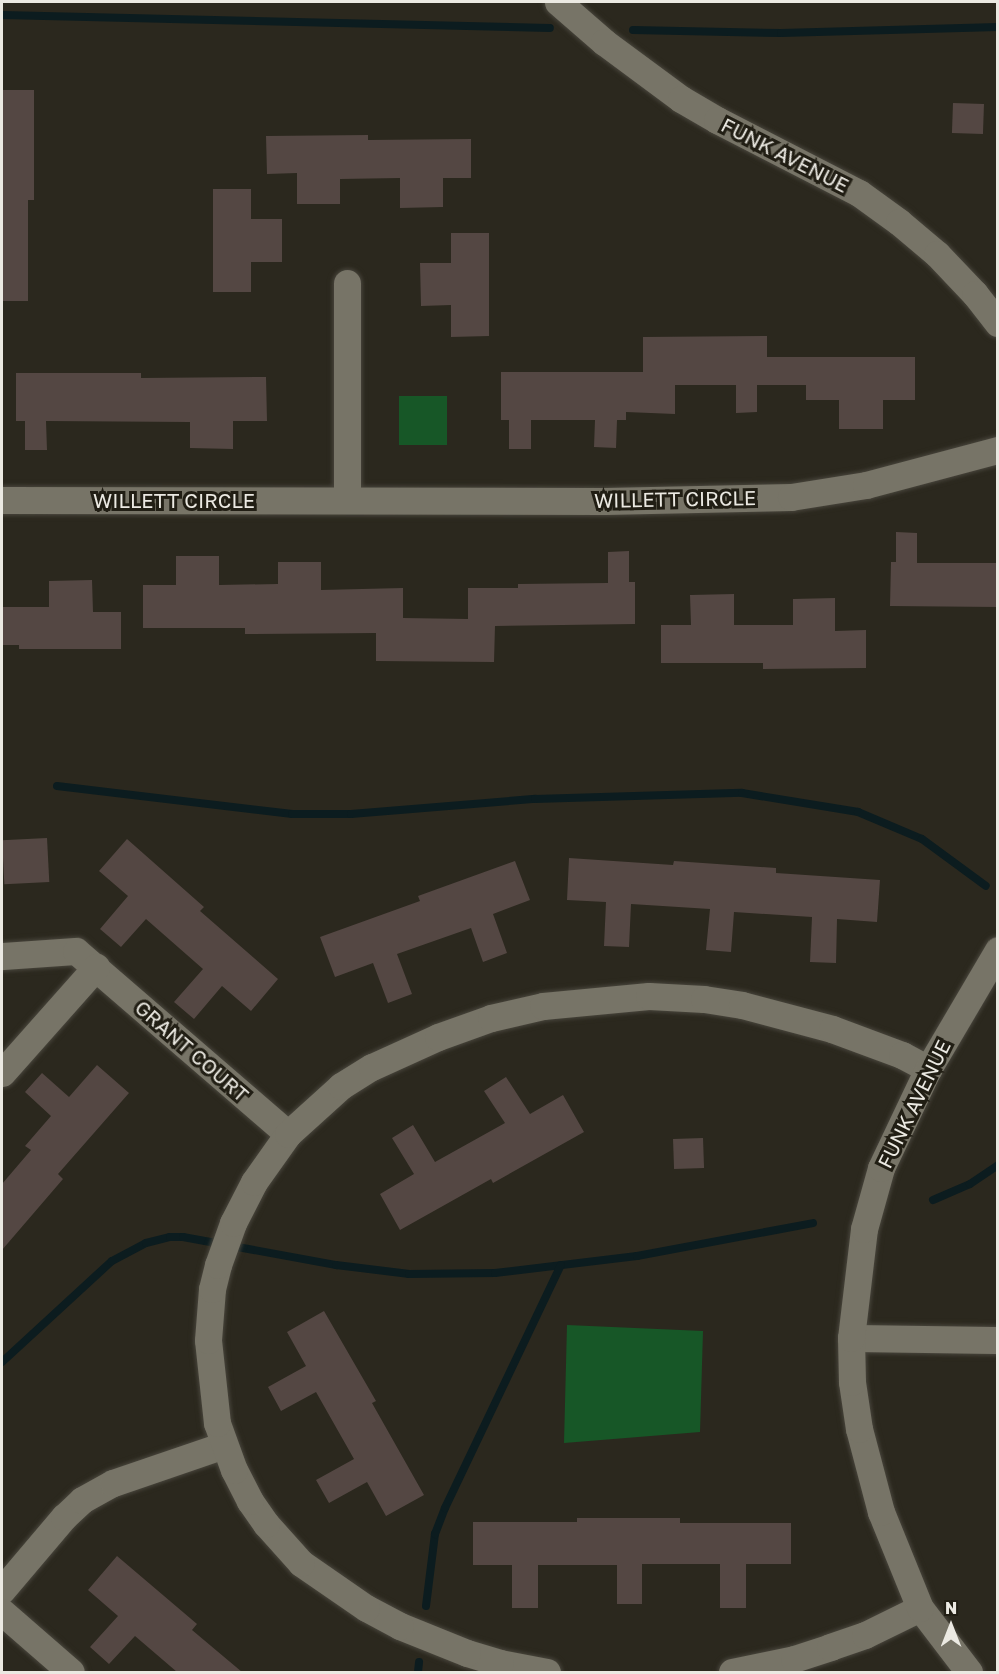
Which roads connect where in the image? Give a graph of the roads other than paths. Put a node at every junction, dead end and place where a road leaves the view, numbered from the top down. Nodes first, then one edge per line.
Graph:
1 (558, 2) edge
2 (347, 283) dead end
3 (998, 323) edge
4 (998, 450) edge
5 (2, 500) edge
6 (347, 500) junction
7 (998, 950) edge
8 (2, 956) edge
9 (96, 967) junction
10 (928, 1069) junction
11 (2, 1073) edge
12 (288, 1134) junction
13 (851, 1338) junction
14 (998, 1340) edge
15 (224, 1445) junction
16 (2, 1590) edge
17 (920, 1608) junction
18 (2, 1612) edge
19 (71, 1672) edge
20 (547, 1672) edge
21 (732, 1672) edge
22 (969, 1672) edge

1 - 3 street, FUNK AVENUE
2 - 6 street
4 - 6 street, WILLETT CIRCLE
5 - 6 street, WILLETT CIRCLE
7 - 10 street, FUNK AVENUE
8 - 9 street, GRANT COURT
9 - 11 street
9 - 12 street, GRANT COURT
10 - 12 street
10 - 13 street, FUNK AVENUE
12 - 15 street
13 - 14 street
13 - 17 street, FUNK AVENUE
15 - 16 street
15 - 20 street
17 - 21 street
17 - 22 street, FUNK AVENUE
18 - 19 street

